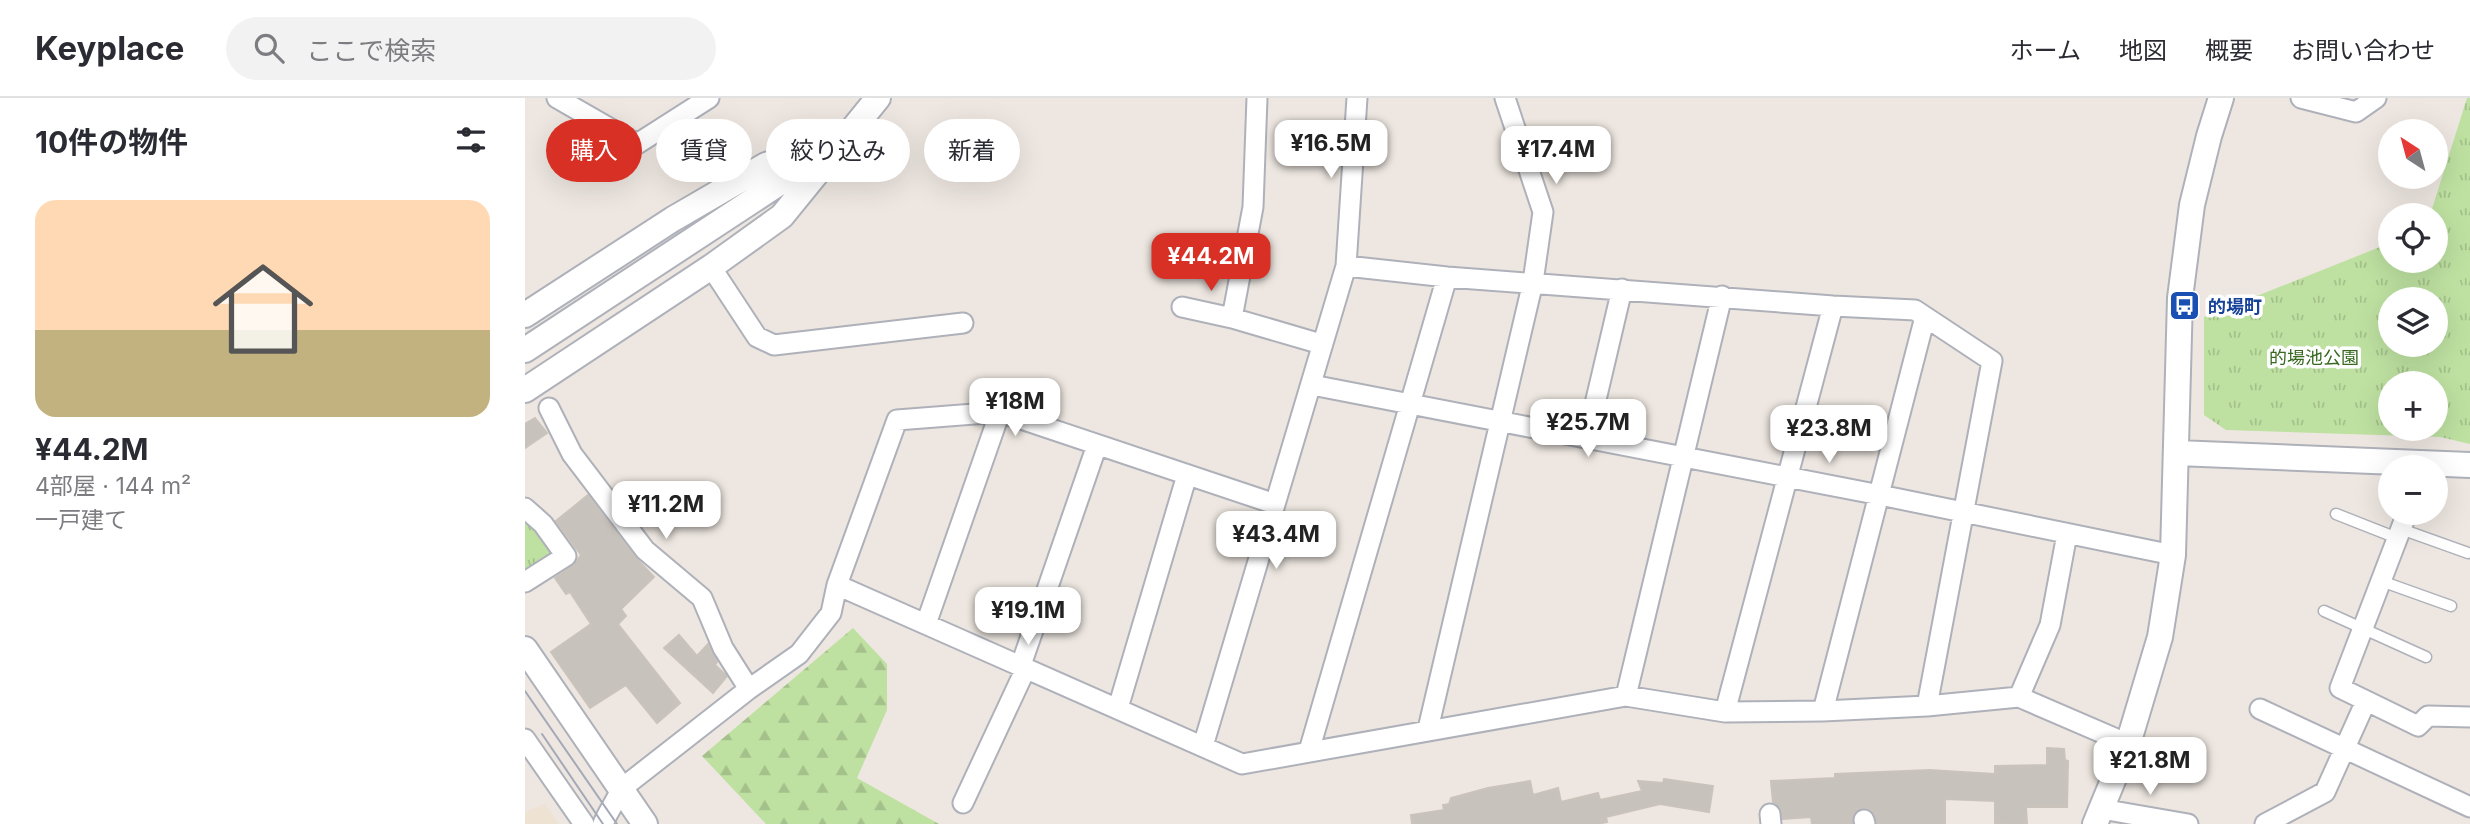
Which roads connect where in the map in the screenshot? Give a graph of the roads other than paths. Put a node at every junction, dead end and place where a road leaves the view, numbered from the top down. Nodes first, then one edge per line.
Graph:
1 (557, 98) edge
2 (709, 98) edge
3 (878, 98) edge
4 (1257, 98) edge
5 (1357, 98) edge
6 (1505, 98) edge
7 (2221, 98) edge
8 (2301, 98) edge
9 (2376, 98) edge
10 (860, 119) edge
11 (766, 166) edge
12 (780, 182) edge
13 (809, 182) edge
14 (1346, 265) junction
15 (711, 267) junction
16 (1447, 277) junction
17 (1533, 282) junction
18 (1622, 289) junction
19 (1723, 296) junction
20 (1833, 306) junction
21 (1182, 307) dead end
22 (525, 315) edge
23 (1925, 317) junction
24 (1232, 318) junction
25 (963, 323) dead end
26 (1321, 344) junction
27 (525, 350) edge
28 (1312, 384) junction
29 (525, 390) edge
30 (1409, 405) junction
31 (549, 408) dead end
32 (1000, 412) junction
33 (1500, 421) junction
34 (1587, 438) junction
35 (1097, 445) junction
36 (2177, 453) junction
37 (1684, 458) junction
38 (2378, 463) edge
39 (2448, 465) edge
40 (2470, 465) edge
41 (1187, 475) junction
42 (1789, 478) junction
43 (1880, 495) junction
44 (1275, 504) junction
45 (525, 508) edge
46 (1965, 513) junction
47 (2336, 514) dead end
48 (2402, 526) edge
49 (2067, 534) junction
50 (2468, 553) dead end
51 (2173, 555) junction
52 (2381, 581) junction
53 (525, 582) edge
54 (837, 585) junction
55 (2451, 606) dead end
56 (2324, 611) dead end
57 (926, 624) junction
58 (2363, 628) junction
59 (525, 649) edge
60 (2427, 657) dead end
61 (1023, 667) junction
62 (749, 689) junction
63 (1626, 696) junction
64 (2019, 698) junction
65 (2366, 701) junction
66 (1927, 706) junction
67 (1118, 708) junction
68 (2258, 710) dead end
69 (1823, 711) junction
70 (1724, 712) junction
71 (2470, 717) edge
72 (1428, 729) junction
73 (525, 739) edge
74 (2128, 744) junction
75 (1203, 746) junction
76 (2346, 749) junction
77 (1309, 751) junction
78 (621, 789) junction
79 (963, 803) dead end
80 (2470, 807) edge
81 (2099, 815) edge
82 (584, 824) edge
83 (603, 824) edge
84 (645, 824) edge
85 (2187, 824) edge
86 (2265, 824) edge

1 - 2 street
3 - 10 street
4 - 24 street
5 - 14 street
6 - 17 street
7 - 36 street
8 - 9 street
11 - 22 street
12 - 27 street
13 - 15 street
14 - 16 street
14 - 26 street
15 - 25 street
15 - 29 street
16 - 17 street
16 - 30 street
17 - 18 street
17 - 33 street
18 - 19 street
18 - 34 street
19 - 20 street
19 - 37 street
20 - 23 street
20 - 42 street
21 - 24 street
23 - 43 street
23 - 46 street
24 - 26 street
26 - 28 street
28 - 30 street
28 - 44 street
30 - 33 street
30 - 77 street
31 - 62 street
32 - 35 street
32 - 54 street
32 - 57 street
33 - 34 street
33 - 72 street
34 - 37 street
35 - 41 street
35 - 61 street
36 - 38 street
36 - 51 street
37 - 42 street
37 - 63 street
39 - 40 street
41 - 44 street
41 - 67 street
42 - 43 street
42 - 70 street
43 - 46 street
43 - 69 street
44 - 75 street
45 - 53 street
46 - 49 street
46 - 66 street
47 - 48 lane
48 - 50 lane
48 - 52 street
49 - 51 street
49 - 64 street
51 - 74 street
52 - 55 lane
52 - 58 street
54 - 57 street
54 - 62 street
56 - 58 lane
57 - 61 street
58 - 60 lane
58 - 65 street
59 - 78 street
61 - 67 street
61 - 79 street
62 - 78 street
63 - 70 street
63 - 72 street
64 - 66 street
64 - 74 street
65 - 71 street
65 - 76 street
66 - 69 street
67 - 75 street
68 - 76 street
69 - 70 street
72 - 77 street
73 - 82 street
74 - 81 street
75 - 77 street
76 - 80 street
76 - 86 street
78 - 83 street
78 - 84 street
81 - 85 street

